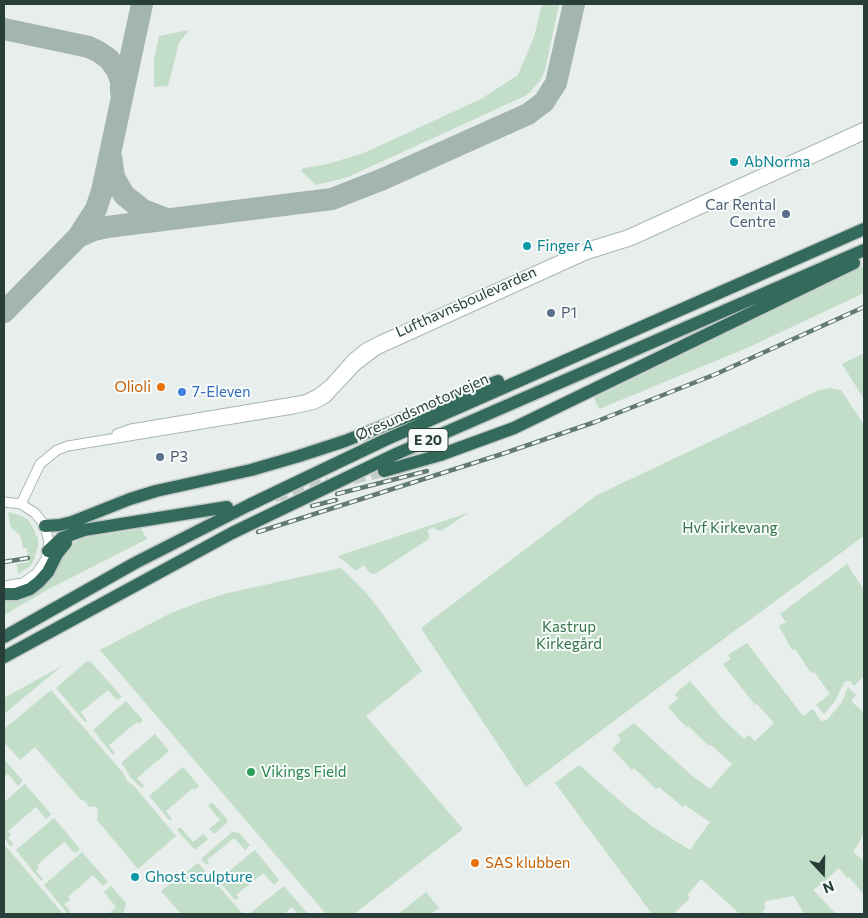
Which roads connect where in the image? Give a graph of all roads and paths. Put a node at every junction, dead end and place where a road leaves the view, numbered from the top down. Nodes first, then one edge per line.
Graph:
1 (864, 127) edge
2 (864, 135) edge
3 (864, 229) edge
4 (864, 250) edge
5 (864, 258) edge
6 (571, 358) junction
7 (96, 442) junction
8 (384, 471) tunnel mouth
9 (4, 502) edge
10 (21, 504) junction
11 (227, 507) dead end
12 (45, 526) junction
13 (72, 535) junction
14 (48, 550) junction
15 (4, 586) edge
16 (4, 594) edge
17 (4, 637) edge
18 (4, 657) edge

1 - 7 street, Lufthavnsboulevarden
2 - 7 street, Lufthavnsboulevarden
3 - 6 highway, Øresundsmotorvejen / E 20
4 - 18 highway, E 20
5 - 8 highway
6 - 12 highway
6 - 17 highway, Øresundsmotorvejen / E 20
7 - 10 street, Lufthavnsboulevarden
9 - 10 street
10 - 12 street
11 - 13 highway
12 - 14 street
13 - 14 highway
13 - 16 highway
14 - 15 street

